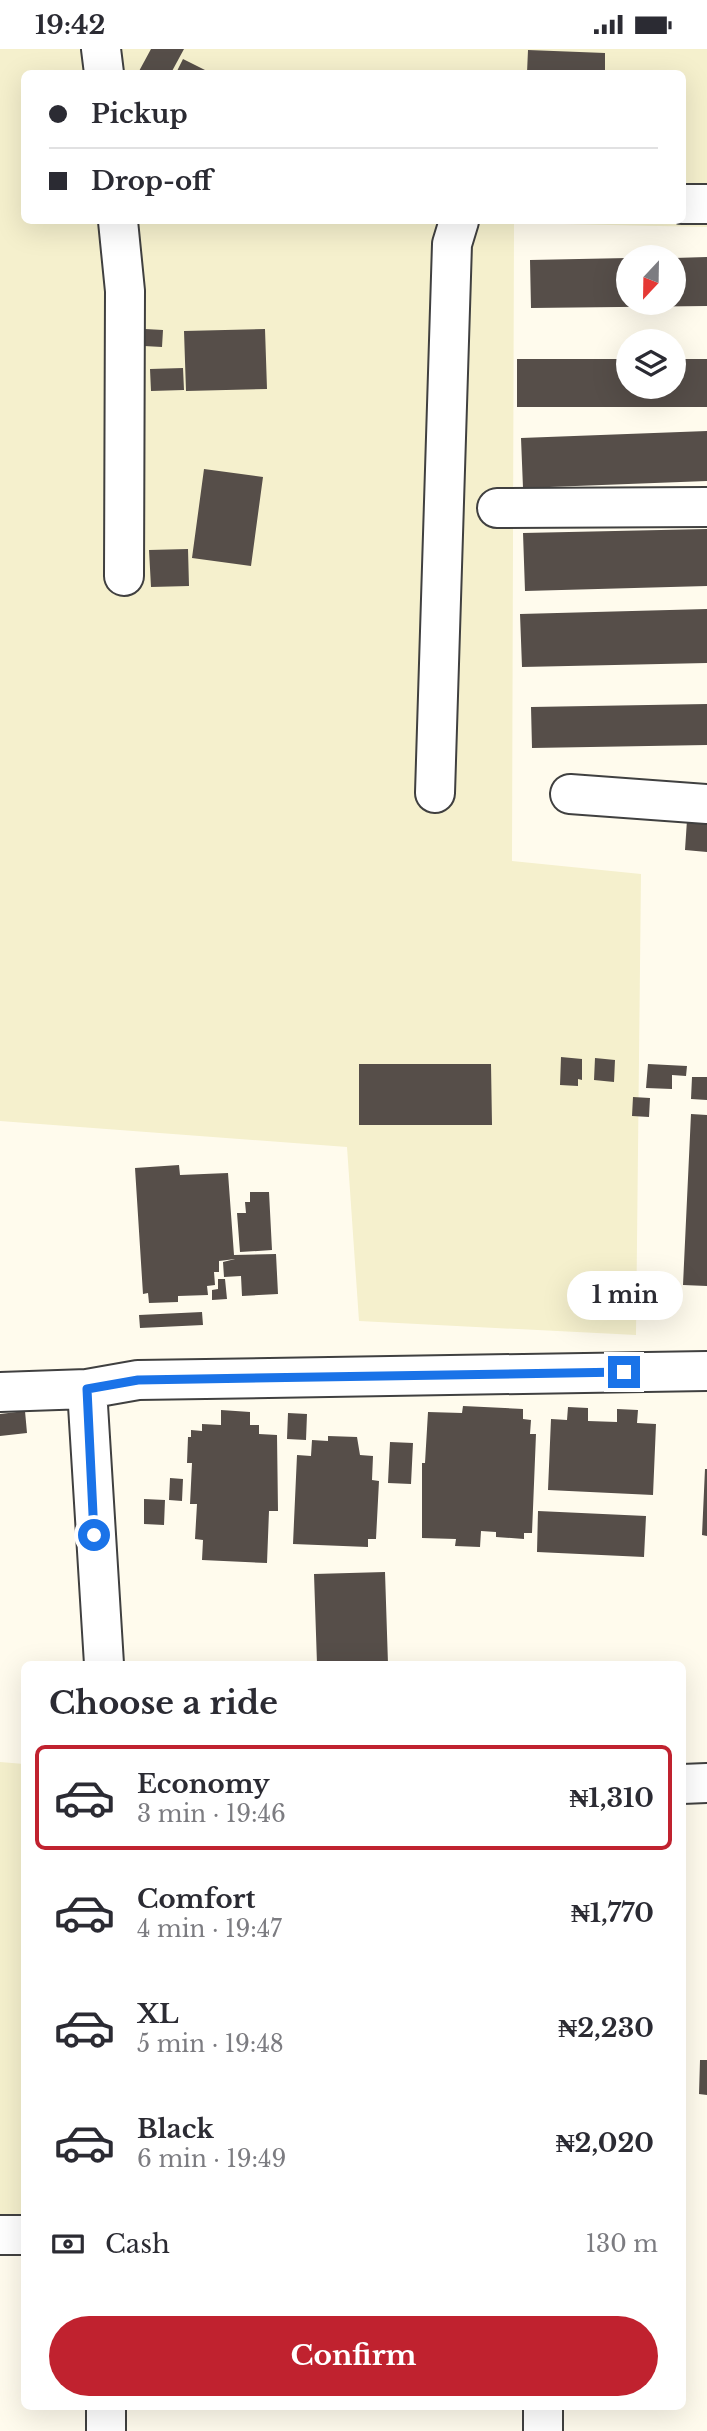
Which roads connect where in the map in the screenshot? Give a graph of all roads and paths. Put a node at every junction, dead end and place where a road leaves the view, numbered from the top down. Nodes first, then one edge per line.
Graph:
1 (102, 49) edge
2 (104, 70) edge
3 (686, 204) edge
4 (707, 204) edge
5 (118, 224) edge
6 (458, 224) edge
7 (707, 507) edge
8 (497, 508) dead end
9 (124, 576) dead end
10 (435, 793) dead end
11 (570, 794) dead end
12 (707, 804) edge
13 (707, 1371) edge
14 (87, 1389) junction
15 (0, 1392) edge
16 (104, 1661) edge
17 (707, 1783) edge
18 (686, 1784) edge
19 (0, 2235) edge
20 (21, 2235) edge
21 (106, 2410) edge
22 (543, 2410) edge
23 (106, 2431) edge
24 (543, 2431) edge

1 - 2 street
3 - 4 street
5 - 9 street
6 - 10 street
7 - 8 street
11 - 12 street
13 - 14 street
14 - 15 street
14 - 16 street
17 - 18 street
19 - 20 street
21 - 23 street
22 - 24 street

